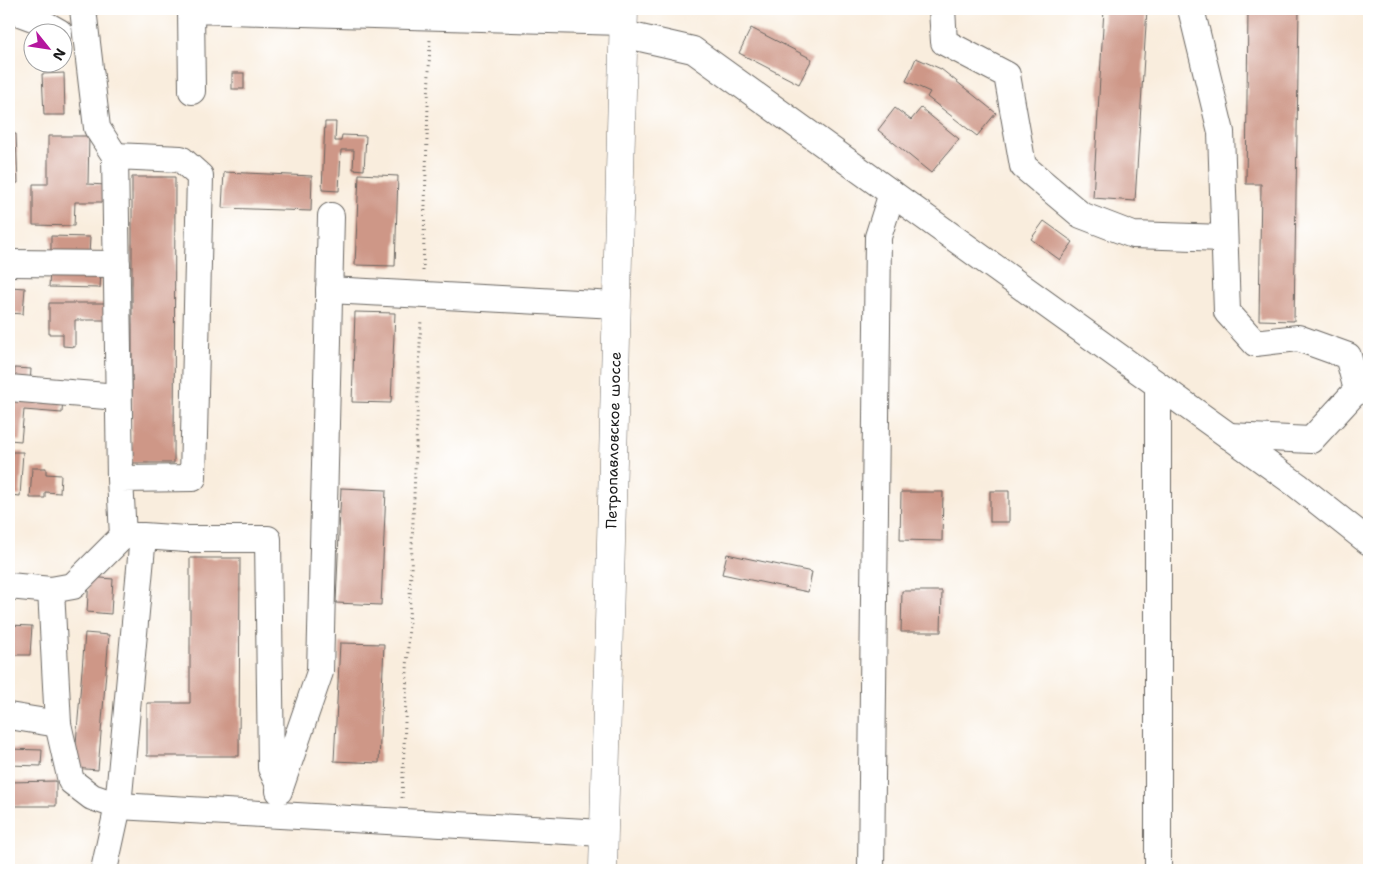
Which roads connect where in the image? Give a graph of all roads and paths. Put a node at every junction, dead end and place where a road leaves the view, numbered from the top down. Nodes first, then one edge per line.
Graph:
1 (9, 9) edge
2 (83, 9) edge
3 (942, 9) edge
4 (1191, 9) edge
5 (430, 16) junction
6 (41, 22) edge
7 (623, 22) edge
8 (72, 40) edge
9 (90, 50) junction
10 (192, 91) dead end
11 (115, 156) junction
12 (892, 193) junction
13 (331, 216) dead end
14 (1224, 238) junction
15 (9, 263) edge
16 (117, 264) junction
17 (329, 290) junction
18 (422, 294) junction
19 (616, 305) junction
20 (1158, 385) junction
21 (9, 388) edge
22 (1363, 388) edge
23 (118, 397) junction
24 (1229, 436) junction
25 (120, 479) junction
26 (133, 536) junction
27 (1369, 542) edge
28 (9, 586) edge
29 (51, 590) junction
30 (9, 716) edge
31 (58, 724) junction
32 (280, 785) junction
33 (118, 806) junction
34 (276, 814) junction
35 (401, 821) junction
36 (603, 833) junction
37 (104, 870) edge
38 (602, 870) edge
39 (871, 870) edge
40 (1158, 870) edge

1 - 6 street
2 - 9 street
3 - 14 street
4 - 14 street
5 - 7 street
5 - 10 street
5 - 18 path
7 - 12 street
7 - 19 main road, Петропавловское шоссе
8 - 9 street
9 - 11 street
11 - 16 street
11 - 25 street
12 - 20 street
12 - 39 street
13 - 17 street
14 - 22 street
15 - 16 street
16 - 23 street
17 - 18 street
17 - 32 street
18 - 19 street
18 - 35 path
19 - 36 main road, Петропавловское шоссе
20 - 24 street
20 - 40 street
21 - 23 street
22 - 24 street
23 - 25 street
24 - 27 street
25 - 26 street
26 - 29 street
26 - 32 street
26 - 33 street
28 - 29 street
29 - 31 street
30 - 31 street
31 - 33 street
32 - 34 street
33 - 34 street
33 - 37 street
34 - 35 street
35 - 36 street
36 - 38 main road, Петропавловское шоссе

